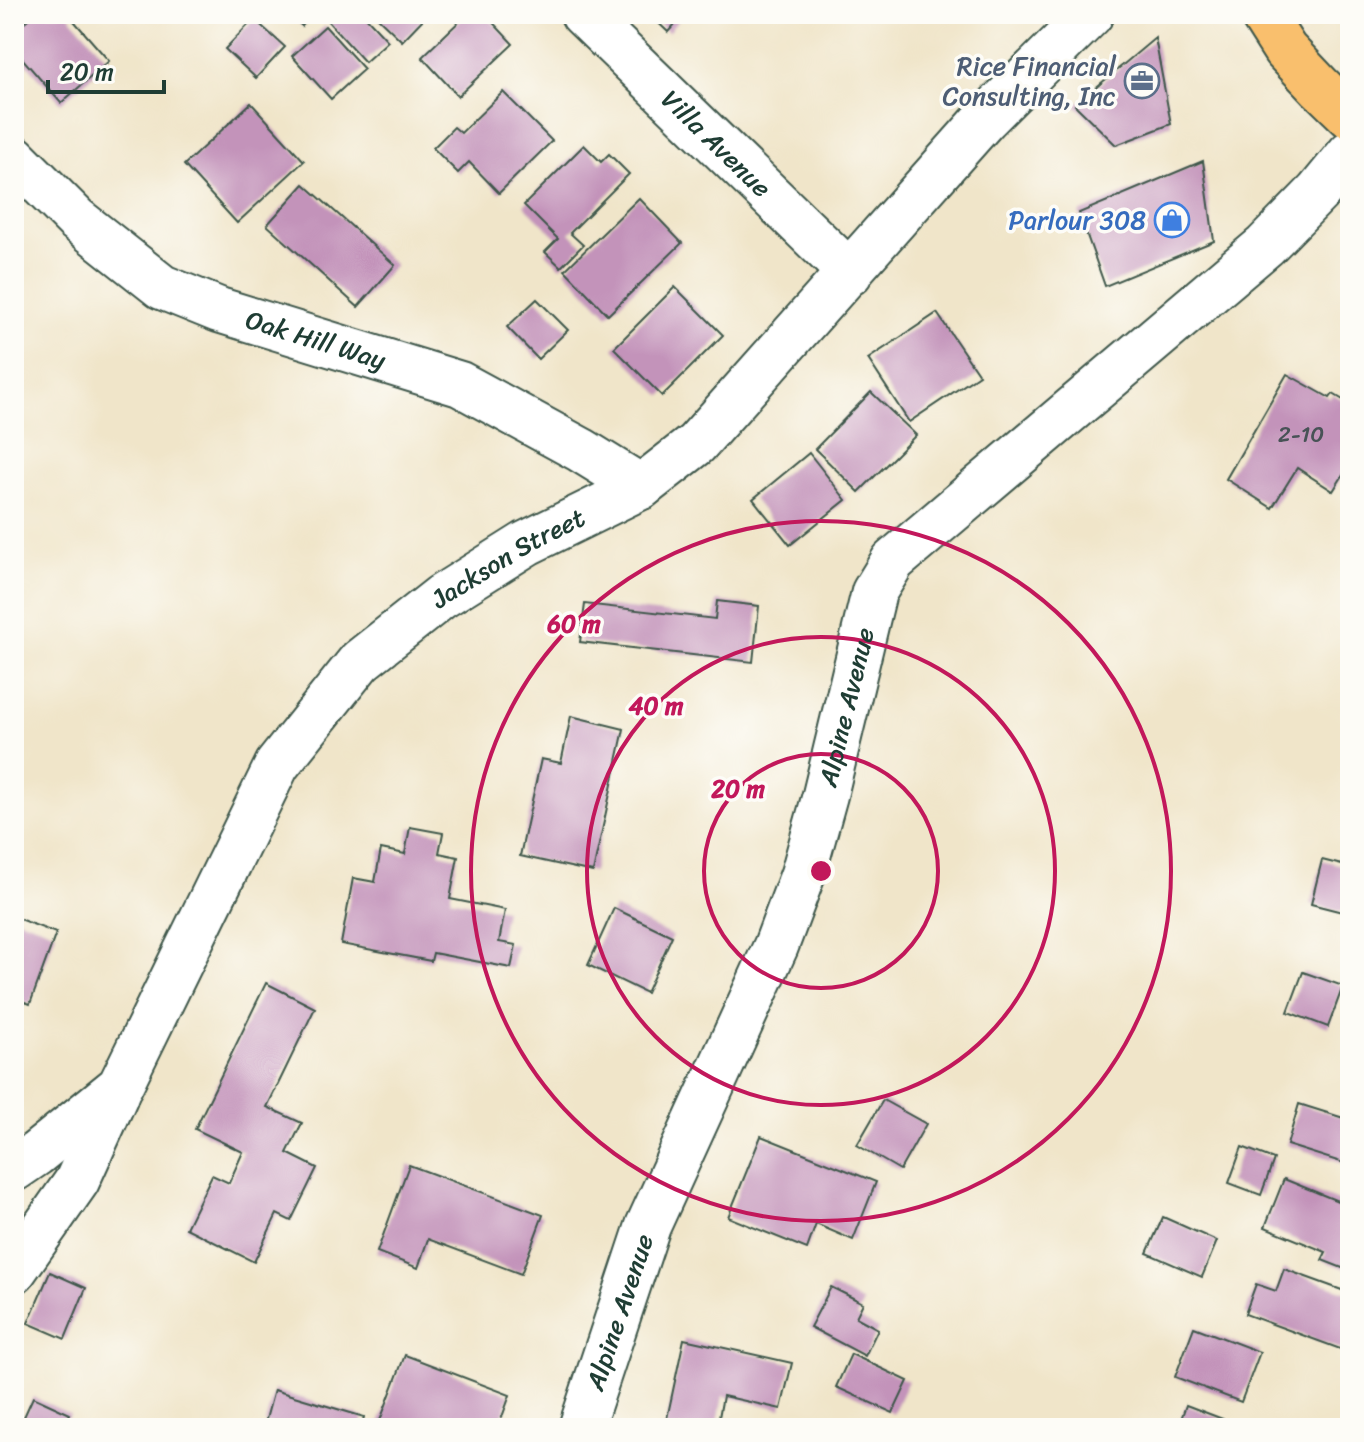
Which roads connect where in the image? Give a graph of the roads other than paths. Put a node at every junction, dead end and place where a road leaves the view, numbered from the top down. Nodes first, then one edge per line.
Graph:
1 (583, 14) edge
2 (1091, 14) edge
3 (1262, 14) edge
4 (1350, 116) edge
5 (1350, 153) edge
6 (14, 157) edge
7 (850, 273) junction
8 (641, 487) junction
9 (120, 1086) junction
10 (14, 1169) edge
11 (14, 1271) edge
12 (581, 1428) edge

1 - 7 street, Villa Avenue
2 - 7 street, Jackson Street
3 - 4 main road
5 - 12 street, Alpine Avenue
6 - 8 street, Oak Hill Way
7 - 8 street, Jackson Street
8 - 9 street, Jackson Street
9 - 10 street, Jackson Street
9 - 11 street

